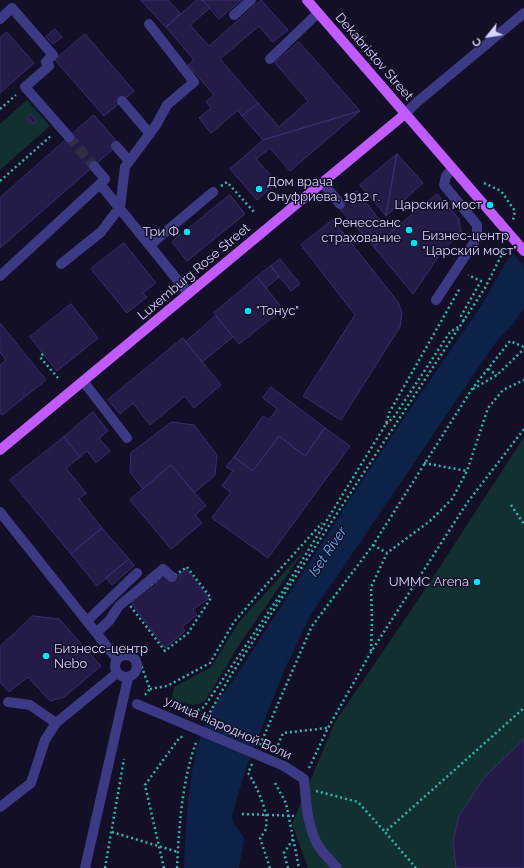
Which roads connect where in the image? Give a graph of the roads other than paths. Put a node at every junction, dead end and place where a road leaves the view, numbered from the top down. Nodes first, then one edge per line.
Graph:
1 (251, 0) edge
2 (307, 0) edge
3 (318, 13) junction
4 (524, 13) edge
5 (234, 15) dead end
6 (0, 19) edge
7 (148, 24) dead end
8 (270, 58) dead end
9 (122, 101) dead end
10 (405, 114) junction
11 (150, 134) junction
12 (69, 137) tunnel mouth
13 (116, 146) dead end
14 (129, 161) junction
15 (94, 166) tunnel mouth
16 (452, 169) junction
17 (323, 183) junction
18 (100, 184) junction
19 (213, 192) road end
20 (340, 204) dead end
21 (120, 207) junction
22 (150, 245) junction
23 (524, 251) edge
24 (61, 264) dead end
25 (0, 276) edge
26 (188, 293) junction
27 (436, 300) dead end
28 (83, 381) junction
29 (127, 438) dead end
30 (0, 450) edge
31 (0, 512) edge
32 (137, 573) dead end
33 (172, 577) road end
34 (88, 620) junction
35 (97, 632) junction
36 (117, 659) junction
37 (117, 673) junction
38 (128, 678) junction
39 (8, 702) dead end
40 (137, 704) road end
41 (56, 723) junction
42 (0, 807) edge
43 (85, 868) edge
44 (338, 868) edge

1 - 5 street
2 - 3 main road, Dekabristov Street
3 - 8 street
3 - 10 main road, Dekabristov Street
4 - 10 street
6 - 12 street
7 - 11 street
9 - 11 street
10 - 16 main road, Dekabristov Street
10 - 17 main road, Luxemburg Rose Street
11 - 14 street
13 - 14 street
14 - 21 street
15 - 18 street
16 - 23 main road, Dekabristov Street, bridge
16 - 27 street
17 - 20 street
17 - 26 main road, Luxemburg Rose Street
18 - 21 street
18 - 25 street
19 - 22 street
21 - 22 street
21 - 24 street
22 - 26 street
26 - 28 main road, Luxemburg Rose Street
28 - 29 street
28 - 30 main road, Luxemburg Rose Street
31 - 34 street
32 - 34 street
33 - 35 street
34 - 35 street
35 - 36 street
36 - 37 street
36 - 38 street
37 - 38 street
37 - 41 street
38 - 43 street
39 - 41 street
40 - 44 street, улица Народной Воли, bridge
41 - 42 street

